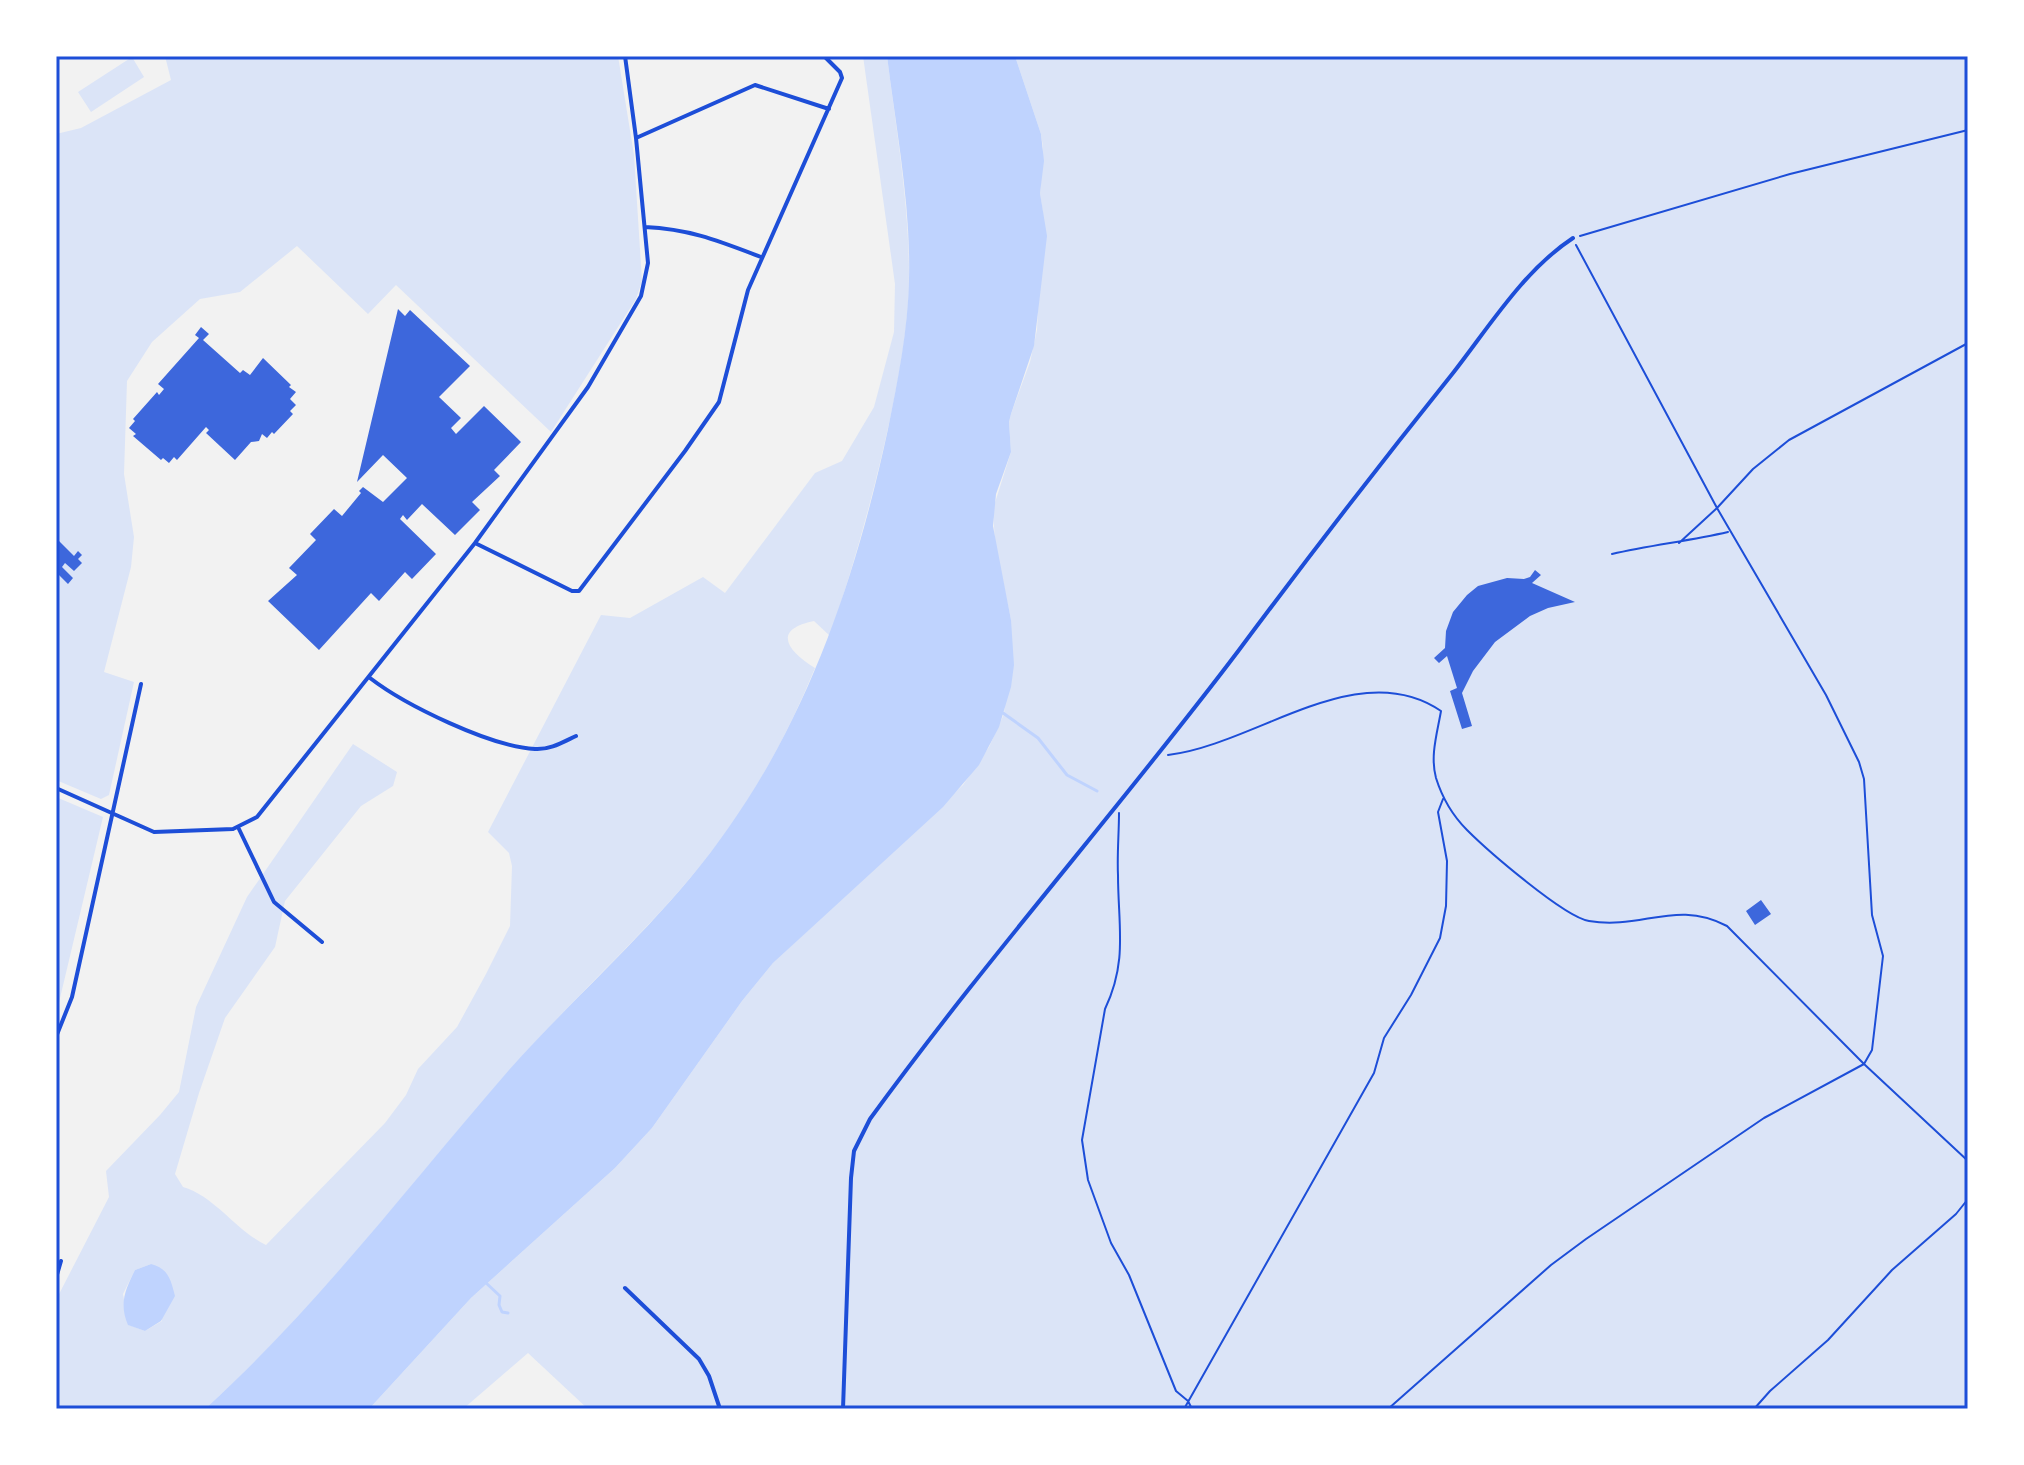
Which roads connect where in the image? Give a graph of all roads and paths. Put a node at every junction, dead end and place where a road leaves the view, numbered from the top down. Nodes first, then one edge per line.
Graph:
1 (625, 56) edge
2 (824, 56) edge
3 (829, 109) junction
4 (1968, 130) edge
5 (636, 138) junction
6 (645, 227) junction
7 (1573, 238) junction
8 (761, 257) junction
9 (1968, 343) edge
10 (1717, 508) junction
11 (1731, 532) junction
12 (475, 543) junction
13 (1679, 543) junction
14 (1612, 554) dead end
15 (370, 678) junction
16 (141, 684) dead end
17 (576, 736) dead end
18 (1160, 751) junction
19 (56, 788) edge
20 (1444, 798) junction
21 (1115, 805) junction
22 (112, 811) junction
23 (238, 827) junction
24 (322, 942) dead end
25 (56, 1037) edge
26 (1864, 1064) junction
27 (1968, 1161) edge
28 (1968, 1199) edge
29 (61, 1261) dead end
30 (56, 1278) edge
31 (625, 1288) dead end
32 (1188, 1401) junction
33 (720, 1409) edge
34 (843, 1409) edge
35 (1184, 1409) edge
36 (1192, 1409) edge
37 (1388, 1409) edge
38 (1754, 1409) edge

1 - 5 street
2 - 3 street
3 - 5 street
3 - 8 street
4 - 7 path
5 - 6 street
6 - 8 street
6 - 12 street
7 - 10 path
7 - 18 street
8 - 12 street
9 - 10 path
10 - 11 path
10 - 13 path
11 - 13 path
11 - 26 path
12 - 15 street
13 - 14 path
15 - 17 street
15 - 23 street
16 - 22 street
18 - 20 path
18 - 21 street
19 - 22 street
20 - 26 path
20 - 32 path
21 - 32 path
21 - 34 street
22 - 23 street
22 - 25 street
23 - 24 street
26 - 27 path
26 - 37 path
28 - 38 path
29 - 30 street
31 - 33 street
32 - 35 path
32 - 36 path

